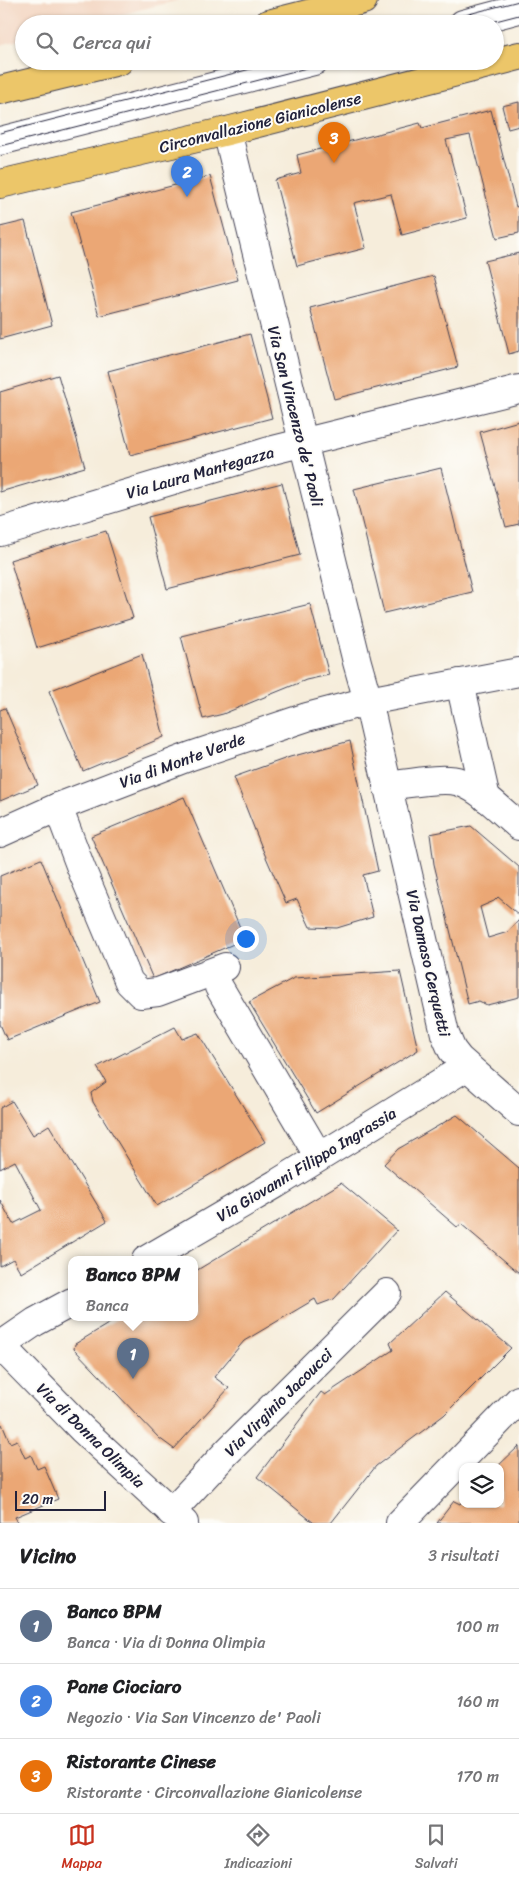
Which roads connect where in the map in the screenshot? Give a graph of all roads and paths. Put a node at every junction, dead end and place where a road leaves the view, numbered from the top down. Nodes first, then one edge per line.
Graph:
1 (363, 0) edge
2 (519, 10) edge
3 (304, 15) edge
4 (499, 15) edge
5 (519, 56) edge
6 (504, 60) edge
7 (82, 70) edge
8 (279, 70) edge
9 (464, 70) edge
10 (0, 90) edge
11 (227, 131) junction
12 (0, 141) edge
13 (0, 184) edge
14 (519, 389) edge
15 (304, 443) junction
16 (0, 532) edge
17 (519, 672) edge
18 (460, 683) junction
19 (368, 701) junction
20 (388, 786) junction
21 (486, 798) junction
22 (58, 807) junction
23 (519, 826) edge
24 (0, 833) edge
25 (466, 1067) junction
26 (519, 1112) edge
27 (319, 1158) junction
28 (153, 1256) edge
29 (387, 1293) dead end
30 (68, 1304) edge
31 (0, 1345) edge
32 (519, 1400) edge
33 (178, 1517) edge
34 (400, 1523) edge

1 - 3 main road
2 - 4 street
5 - 6 main road, Circonvallazione Gianicolense
7 - 10 main road
8 - 12 street
9 - 11 main road, Circonvallazione Gianicolense
11 - 13 main road, Circonvallazione Gianicolense
11 - 15 street, Via San Vincenzo de' Paoli
14 - 15 street, Via Laura Mantegazza
15 - 16 street, Via Laura Mantegazza
15 - 19 street, Via San Vincenzo de' Paoli
17 - 18 street
18 - 19 street, Via di Monte Verde
18 - 21 street
19 - 20 street, Via San Vincenzo de' Paoli
19 - 22 street, Via di Monte Verde
20 - 21 street
20 - 25 street, Via Damaso Cerquetti
21 - 23 street
22 - 24 street, Via di Monte Verde
22 - 27 street
25 - 26 street, Via Damaso Cerquetti
25 - 27 street, Via Giovanni Filippo Ingrassia
27 - 28 street, Via Giovanni Filippo Ingrassia
29 - 33 street, Via Virginio Jacoucci
30 - 31 street
31 - 33 street, Via di Donna Olimpia
32 - 34 street

